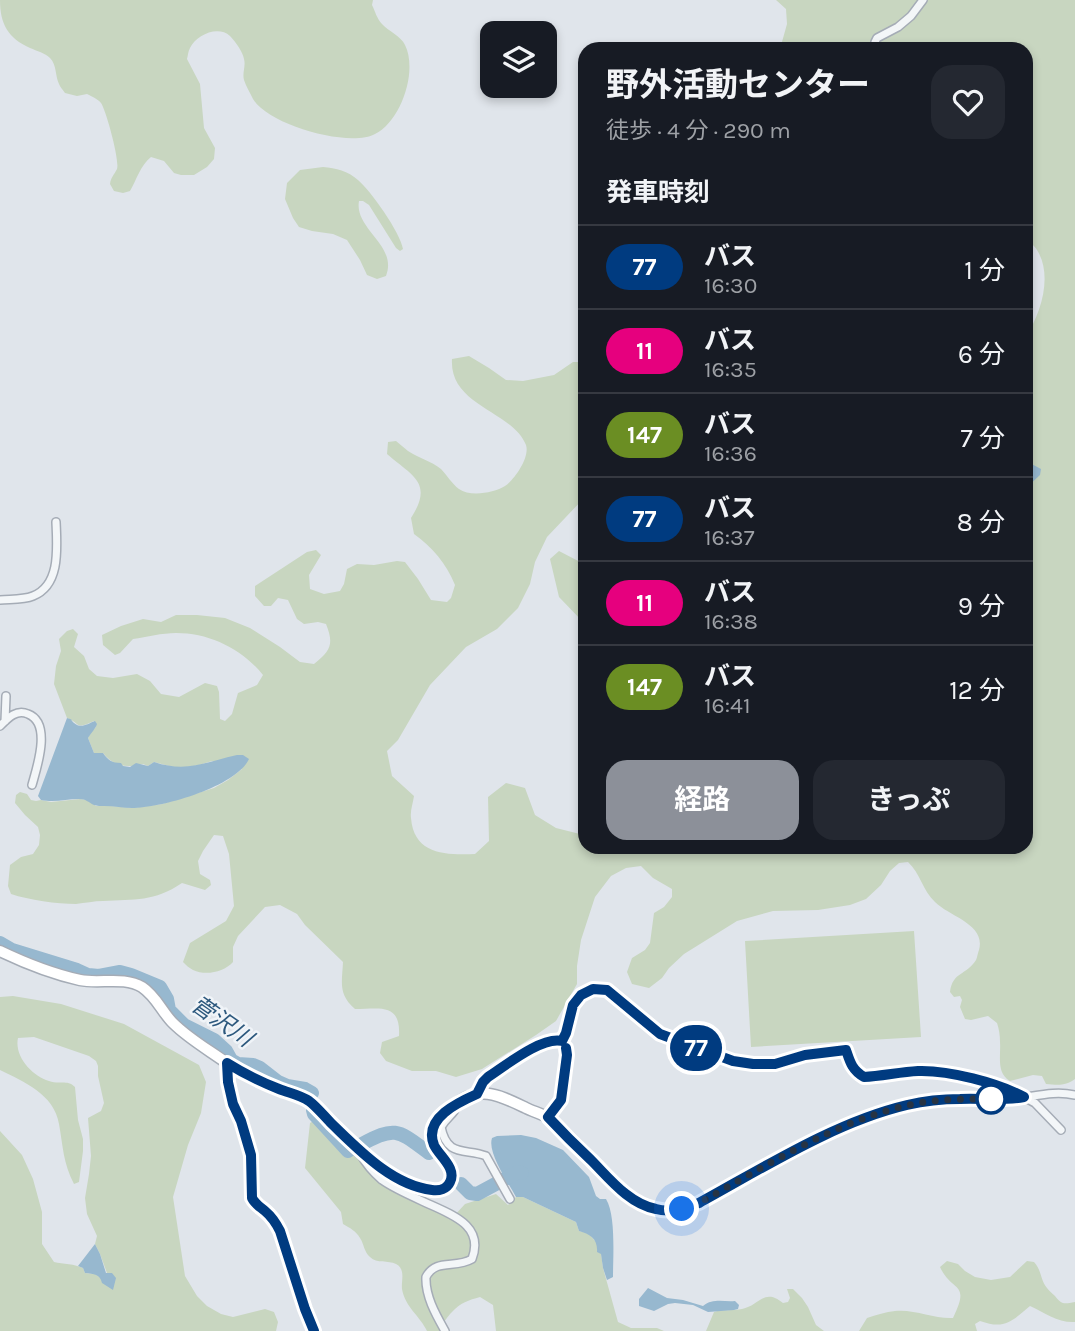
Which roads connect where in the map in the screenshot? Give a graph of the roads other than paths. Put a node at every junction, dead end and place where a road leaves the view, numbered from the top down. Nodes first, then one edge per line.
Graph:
1 (923, 0) edge
2 (875, 42) edge
3 (56, 522) dead end
4 (0, 600) edge
5 (6, 696) dead end
6 (3, 723) edge
7 (32, 785) dead end
8 (0, 951) edge
9 (562, 1041) junction
10 (227, 1063) junction
11 (477, 1094) junction
12 (1075, 1095) edge
13 (1024, 1097) junction
14 (458, 1102) junction
15 (548, 1117) junction
16 (1061, 1130) dead end
17 (358, 1151) junction
18 (621, 1190) joint
19 (510, 1199) dead end
20 (314, 1331) edge
21 (445, 1331) edge

1 - 2 street
3 - 4 street
5 - 6 street
6 - 7 street
8 - 10 street
9 - 11 street
9 - 13 street
9 - 15 street
10 - 17 street
10 - 20 street
11 - 14 street
11 - 15 street
12 - 13 street
13 - 16 street
13 - 18 street
14 - 17 street
14 - 19 street
15 - 18 street
17 - 21 street

